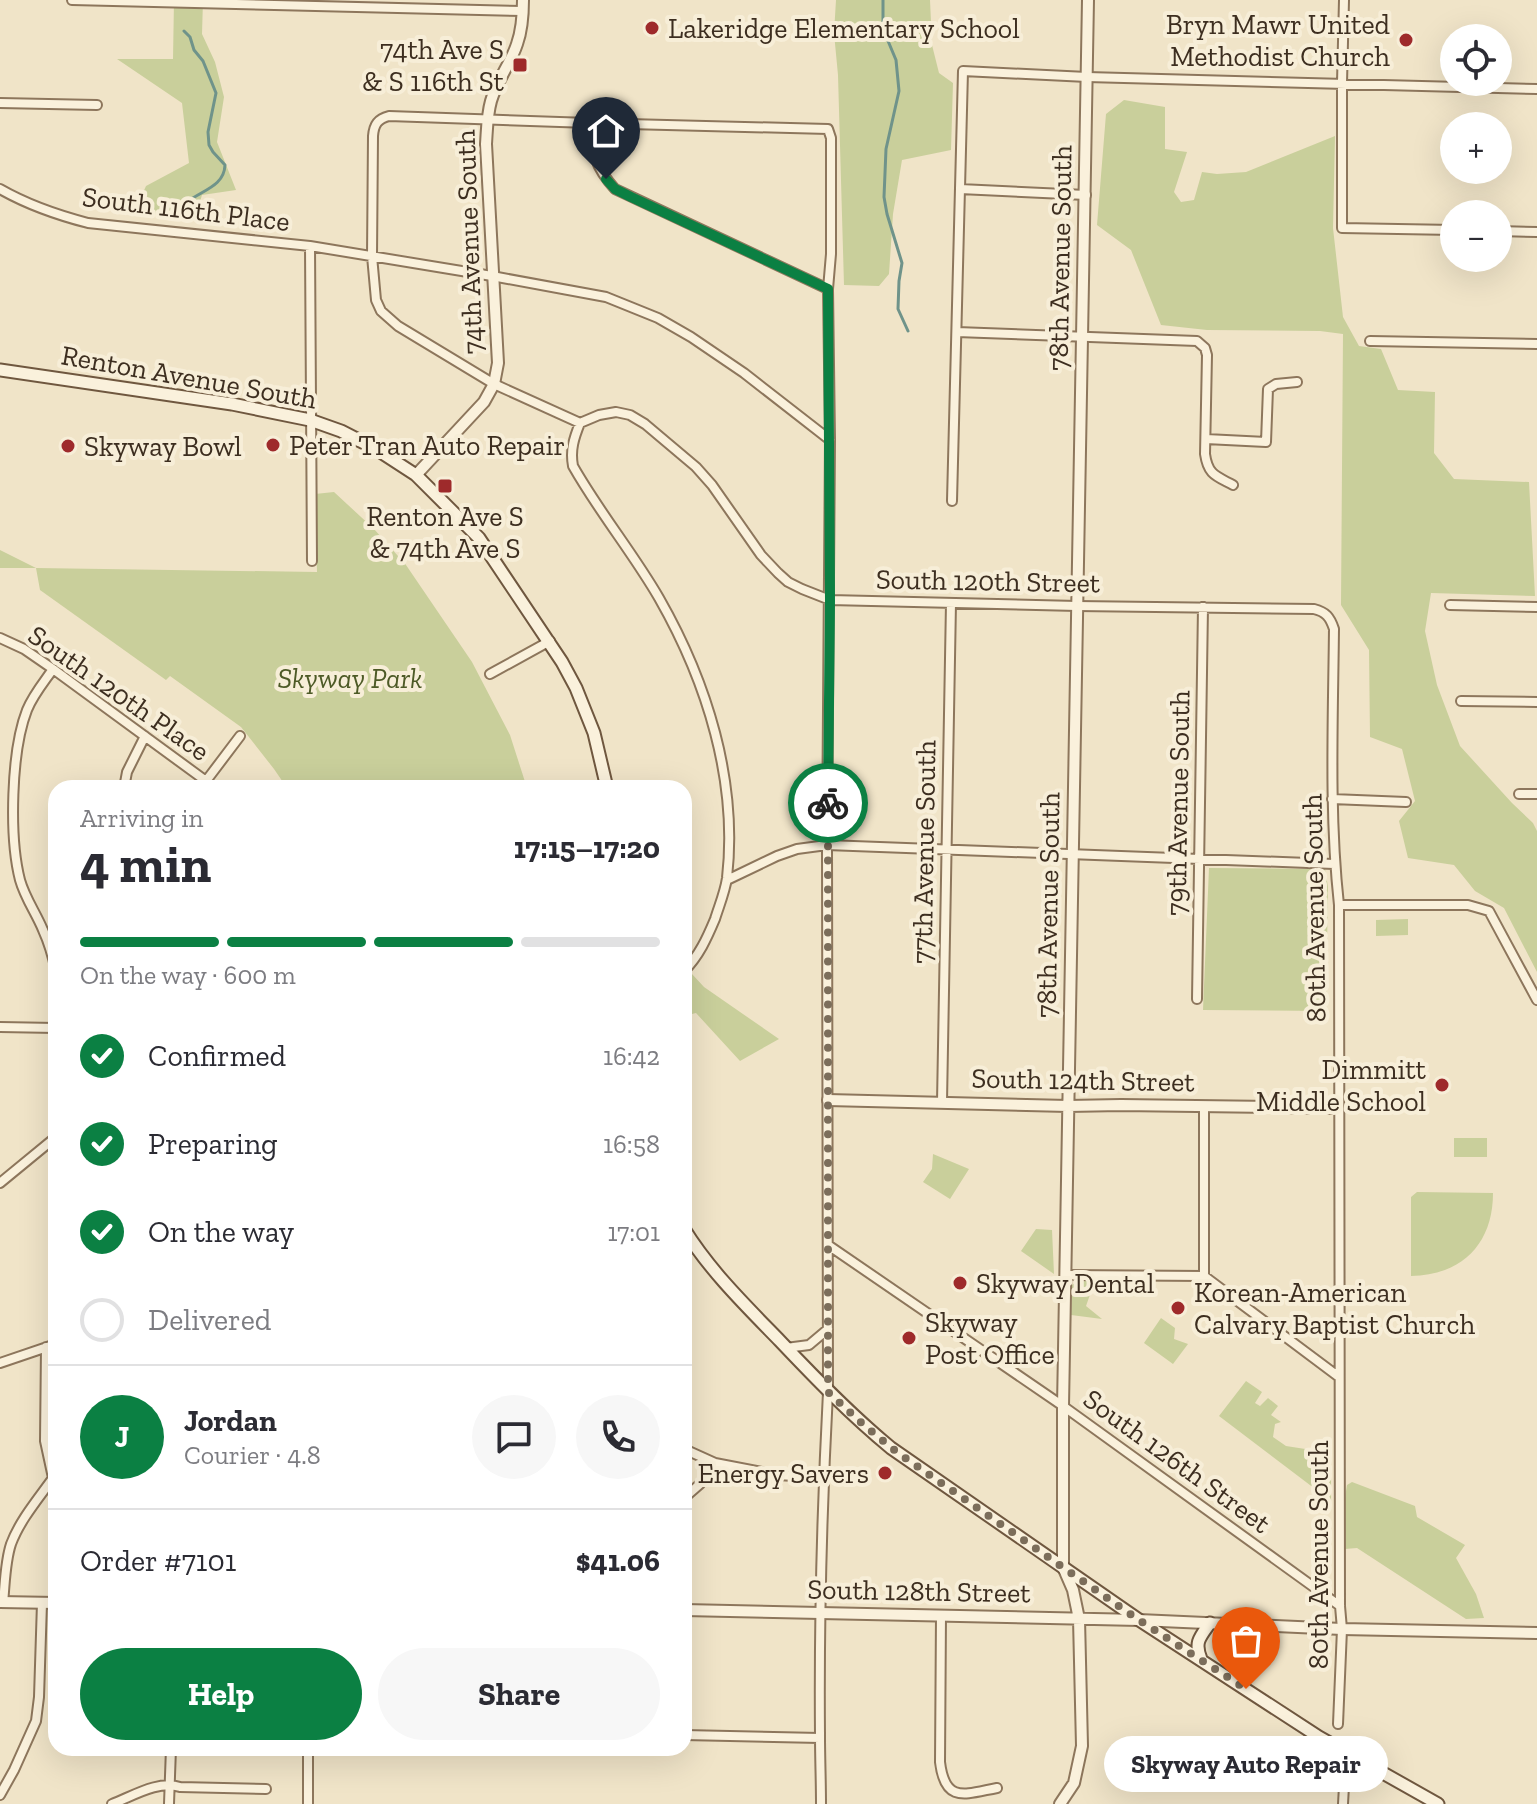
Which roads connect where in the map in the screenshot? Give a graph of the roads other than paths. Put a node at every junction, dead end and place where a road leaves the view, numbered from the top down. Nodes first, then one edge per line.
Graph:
1 (72, 0) edge
2 (105, 0) edge
3 (1088, 0) edge
4 (1344, 0) edge
5 (305, 3) edge
6 (413, 4) edge
7 (523, 6) edge
8 (1087, 77) junction
9 (1342, 83) junction
10 (1537, 89) edge
11 (0, 103) edge
12 (97, 105) dead end
13 (487, 120) junction
14 (589, 123) junction
15 (0, 189) edge
16 (960, 189) junction
17 (1086, 195) junction
18 (1440, 230) edge
19 (1512, 231) edge
20 (1537, 232) edge
21 (310, 246) junction
22 (372, 256) junction
23 (492, 276) junction
24 (828, 289) junction
25 (957, 332) junction
26 (1083, 337) junction
27 (1370, 341) dead end
28 (1537, 344) edge
29 (0, 370) edge
30 (1297, 382) dead end
31 (494, 384) junction
32 (310, 420) junction
33 (580, 423) junction
34 (1206, 439) junction
35 (830, 440) junction
36 (416, 475) junction
37 (1233, 485) dead end
38 (952, 501) dead end
39 (312, 561) dead end
40 (830, 600) junction
41 (951, 603) junction
42 (1450, 605) dead end
43 (1077, 606) junction
44 (1203, 607) junction
45 (1537, 607) edge
46 (1330, 619) joint
47 (0, 638) edge
48 (550, 641) junction
49 (53, 669) junction
50 (490, 674) dead end
51 (1461, 701) dead end
52 (1537, 702) edge
53 (145, 736) junction
54 (240, 736) dead end
55 (126, 780) edge
56 (205, 780) edge
57 (207, 780) edge
58 (605, 780) edge
59 (1519, 794) dead end
60 (1537, 794) edge
61 (1332, 799) junction
62 (1406, 802) dead end
63 (827, 845) junction
64 (947, 849) junction
65 (1072, 854) junction
66 (1200, 858) junction
67 (1334, 864) junction
68 (727, 880) junction
69 (1339, 905) junction
70 (48, 944) edge
71 (692, 961) edge
72 (1197, 999) dead end
73 (1537, 1000) edge
74 (0, 1027) edge
75 (48, 1028) edge
76 (828, 1100) junction
77 (942, 1102) junction
78 (1068, 1106) junction
79 (1204, 1106) junction
80 (1338, 1108) junction
81 (48, 1144) edge
82 (0, 1183) edge
83 (692, 1240) edge
84 (828, 1245) junction
85 (1065, 1275) junction
86 (1204, 1276) junction
87 (828, 1329) junction
88 (46, 1347) joint
89 (786, 1348) junction
90 (0, 1363) edge
91 (1339, 1377) junction
92 (828, 1392) junction
93 (1063, 1406) junction
94 (48, 1453) edge
95 (692, 1453) edge
96 (715, 1463) junction
97 (823, 1478) junction
98 (48, 1485) edge
99 (692, 1491) edge
100 (1063, 1567) junction
101 (2, 1602) edge
102 (42, 1603) junction
103 (48, 1603) edge
104 (1340, 1606) junction
105 (692, 1610) edge
106 (821, 1612) junction
107 (941, 1615) junction
108 (1079, 1619) junction
109 (1139, 1620) junction
110 (1210, 1623) junction
111 (1342, 1629) junction
112 (1537, 1633) edge
113 (1201, 1660) junction
114 (1338, 1724) dead end
115 (692, 1735) edge
116 (820, 1738) junction
117 (171, 1756) edge
118 (308, 1756) edge
119 (170, 1784) junction
120 (1344, 1786) dead end
121 (997, 1788) dead end
122 (266, 1789) dead end
123 (0, 1795) edge
124 (112, 1804) edge
125 (169, 1804) edge
126 (308, 1804) edge
127 (821, 1804) edge
128 (1060, 1804) edge
129 (1343, 1804) edge
130 (1438, 1804) edge

1 - 2 street
2 - 5 street
3 - 8 street, 78th Avenue South
4 - 9 street
5 - 6 street
6 - 7 street
7 - 13 street, 74th Avenue South
8 - 9 street
8 - 16 street
8 - 17 street, 78th Avenue South
9 - 10 street
9 - 18 street
11 - 12 street
13 - 14 street
13 - 22 street
13 - 23 street, 74th Avenue South
14 - 24 street
14 - 24 street
15 - 21 street, South 116th Place
16 - 17 street
16 - 25 street
17 - 26 street, 78th Avenue South
19 - 20 street
21 - 22 street, South 116th Place
21 - 32 street
22 - 23 street, South 116th Place
22 - 31 street
23 - 31 street, 74th Avenue South
23 - 35 street, South 116th Place
24 - 35 street
25 - 26 street
25 - 38 street
26 - 34 street
26 - 43 street, 78th Avenue South
27 - 28 street
29 - 32 main road, Renton Avenue South
30 - 34 street
31 - 33 street
31 - 36 street, 74th Avenue South
32 - 36 main road, Renton Avenue South
32 - 39 street
33 - 40 street, South 120th Street
33 - 68 street
34 - 37 street
35 - 40 street
36 - 48 main road, Renton Avenue South
40 - 41 street, South 120th Street
40 - 63 street
41 - 43 street, South 120th Street
41 - 64 street, 77th Avenue South
42 - 45 street
43 - 44 street, South 120th Street
43 - 65 street, 78th Avenue South
44 - 46 street, South 120th Street
44 - 66 street, 79th Avenue South
46 - 61 street, 80th Avenue South
47 - 49 street, South 120th Place
48 - 50 street
48 - 58 main road, Renton Avenue South
49 - 53 street, South 120th Place
49 - 70 street
51 - 52 street
53 - 55 street
53 - 56 street, South 120th Place
54 - 57 street, South 120th Place
59 - 60 street
61 - 62 street
61 - 67 street, 80th Avenue South
63 - 64 street
63 - 68 street
63 - 76 street
64 - 65 street
64 - 77 street, 77th Avenue South
65 - 66 street
65 - 78 street, 78th Avenue South
66 - 67 street
66 - 72 street, 79th Avenue South
67 - 69 street, 80th Avenue South
68 - 71 street
69 - 73 street
69 - 80 street, 80th Avenue South
74 - 75 street
76 - 77 street, South 124th Street
76 - 84 street
77 - 78 street, South 124th Street
78 - 79 street, South 124th Street
78 - 85 street, 78th Avenue South
79 - 80 street, South 124th Street
79 - 86 street
80 - 91 street, 80th Avenue South
81 - 82 street
83 - 89 main road
84 - 87 street
84 - 93 street, South 126th Street
85 - 86 street
85 - 93 street, 78th Avenue South
86 - 91 street
87 - 89 street
87 - 92 street
88 - 90 street
88 - 94 street
89 - 92 main road
91 - 104 street, 80th Avenue South
92 - 97 street
92 - 100 main road
93 - 100 street, 78th Avenue South
93 - 104 street, South 126th Street
95 - 96 street
96 - 97 street
96 - 99 street
97 - 106 street
98 - 101 street
100 - 108 street, 78th Avenue South
100 - 109 main road
101 - 102 street
102 - 103 street
102 - 123 street
104 - 111 street, 80th Avenue South
105 - 106 street, South 128th Street
106 - 107 street, South 128th Street
106 - 116 street
107 - 108 street, South 128th Street
107 - 121 street
108 - 109 street, South 128th Street
108 - 128 street, 78th Avenue South
109 - 110 street, South 128th Street
109 - 113 main road
110 - 111 street, South 128th Street
110 - 113 main road
111 - 112 street, South 128th Street
111 - 114 street, 80th Avenue South
113 - 130 main road
115 - 116 street
116 - 127 street
117 - 119 street
118 - 126 street
119 - 122 street
119 - 124 street
119 - 125 street
120 - 129 street

